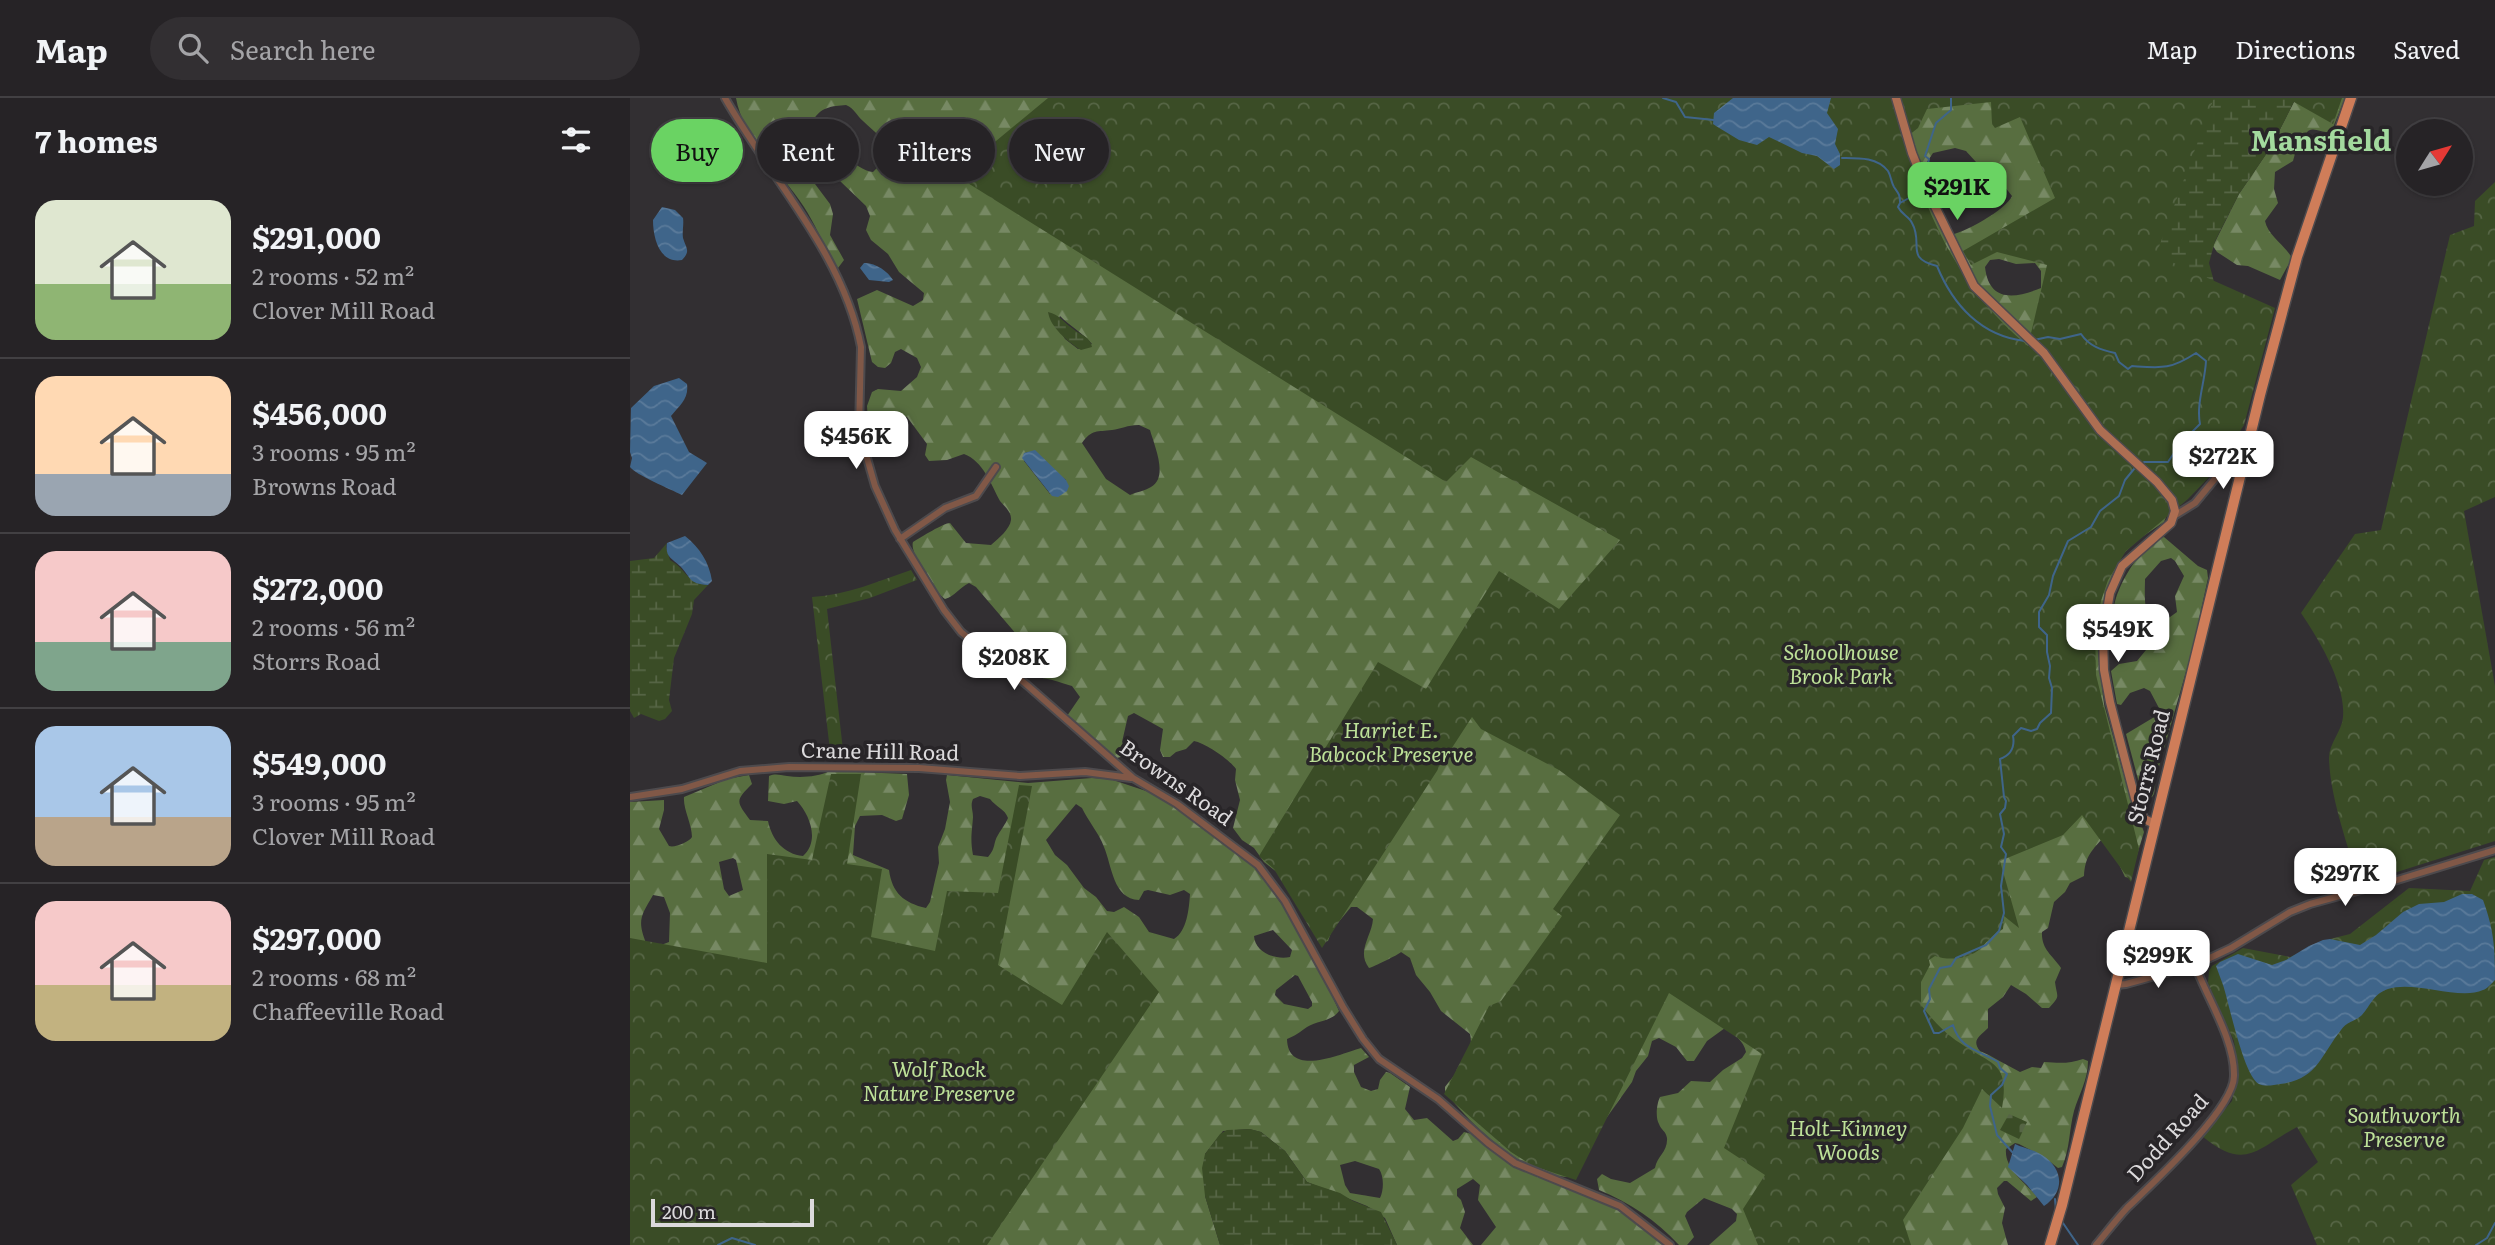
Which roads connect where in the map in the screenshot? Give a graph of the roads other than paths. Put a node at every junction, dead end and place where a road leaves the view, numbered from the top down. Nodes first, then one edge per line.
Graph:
1 (725, 98) edge
2 (1896, 98) edge
3 (2350, 98) edge
4 (2249, 438) junction
5 (996, 467) dead end
6 (2174, 516) junction
7 (900, 540) junction
8 (1133, 778) junction
9 (630, 797) edge
10 (2155, 824) junction
11 (2495, 850) edge
12 (2195, 965) junction
13 (2116, 985) junction
14 (1670, 1245) edge
15 (2050, 1245) edge
16 (2096, 1245) edge

1 - 7 street, Browns Road
2 - 6 street
3 - 4 main road, Storrs Road
4 - 6 street
4 - 10 main road, Storrs Road
5 - 7 street
6 - 10 street
7 - 8 street, Browns Road
8 - 9 street, Crane Hill Road
8 - 14 street, Browns Road
10 - 13 main road, Storrs Road
11 - 12 street
12 - 13 street
12 - 16 street, Dodd Road
13 - 15 main road, Storrs Road

